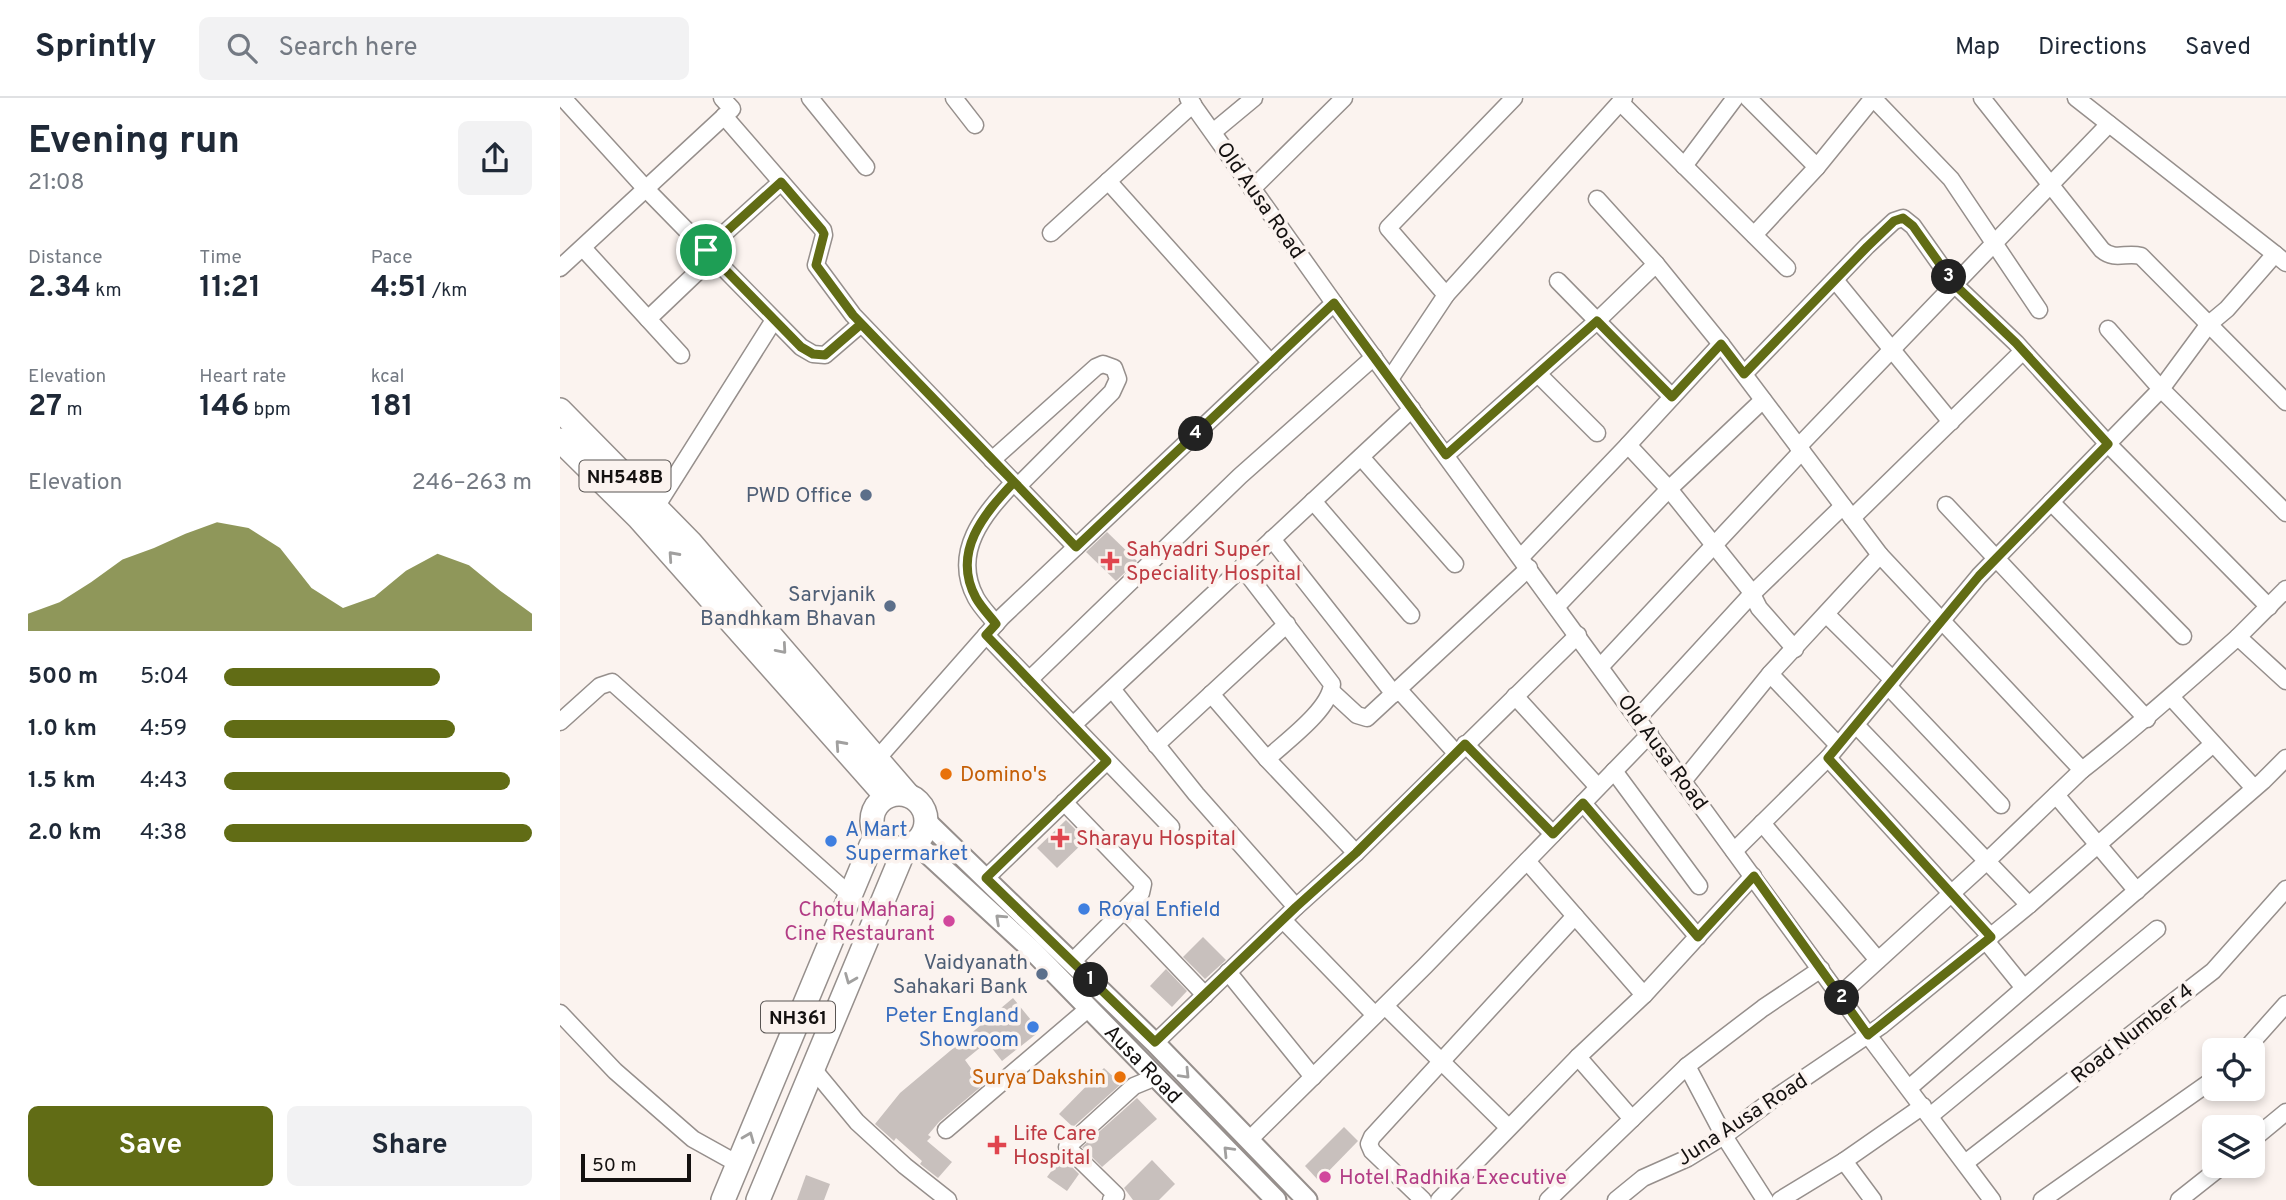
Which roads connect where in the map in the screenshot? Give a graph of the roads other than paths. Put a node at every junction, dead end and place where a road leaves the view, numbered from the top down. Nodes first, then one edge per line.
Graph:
1 (563, 98) edge
2 (746, 98) edge
3 (954, 98) edge
4 (1254, 98) edge
5 (1344, 98) edge
6 (1514, 98) edge
7 (1735, 98) edge
8 (1748, 98) edge
9 (1873, 98) edge
10 (1983, 98) edge
11 (2076, 98) edge
12 (817, 100) edge
13 (1622, 100) edge
14 (1191, 101) edge
15 (726, 108) edge
16 (2109, 124) junction
17 (975, 125) dead end
18 (1213, 132) junction
19 (1684, 166) junction
20 (866, 167) dead end
21 (1817, 167) junction
22 (1108, 181) junction
23 (781, 182) junction
24 (2049, 186) junction
25 (646, 189) junction
26 (1252, 189) junction
27 (1597, 199) dead end
28 (1051, 233) dead end
29 (1754, 235) junction
30 (1995, 241) junction
31 (583, 248) junction
32 (709, 254) junction
33 (2280, 258) edge
34 (1656, 264) junction
35 (560, 268) edge
36 (1787, 268) dead end
37 (1835, 280) junction
38 (1558, 281) dead end
39 (1954, 284) junction
40 (1446, 295) junction
41 (1334, 303) junction
42 (2039, 310) dead end
43 (648, 318) junction
44 (774, 320) junction
45 (1597, 321) junction
46 (861, 324) junction
47 (2209, 324) junction
48 (2108, 329) dead end
49 (1721, 344) junction
50 (1891, 349) junction
51 (2023, 351) junction
52 (681, 355) dead end
53 (1374, 357) junction
54 (1271, 363) junction
55 (1538, 373) junction
56 (1744, 374) junction
57 (1390, 379) junction
58 (2161, 389) junction
59 (1672, 397) junction
60 (1763, 400) junction
61 (2286, 402) edge
62 (1412, 409) junction
63 (560, 410) edge
64 (1951, 422) junction
65 (1597, 433) dead end
66 (560, 440) edge
67 (2108, 444) junction
68 (1628, 445) junction
69 (1800, 449) junction
70 (1446, 455) junction
71 (1361, 457) junction
72 (992, 460) junction
73 (1016, 484) junction
74 (1669, 489) junction
75 (1313, 501) junction
76 (2051, 502) junction
77 (1947, 505) dead end
78 (656, 507) junction
79 (1847, 512) junction
80 (2286, 513) edge
81 (1272, 539) junction
82 (1715, 546) junction
83 (1076, 547) junction
84 (1880, 555) junction
85 (1997, 559) junction
86 (1525, 563) junction
87 (1455, 564) dead end
88 (1242, 568) junction
89 (2286, 589) edge
90 (1751, 595) junction
91 (1557, 606) junction
92 (2269, 607) junction
93 (1826, 614) junction
94 (1411, 615) dead end
95 (1942, 621) junction
96 (1287, 624) junction
97 (991, 630) junction
98 (1578, 635) junction
99 (2183, 636) dead end
100 (2238, 637) junction
101 (1795, 649) junction
102 (1601, 666) junction
103 (1770, 674) junction
104 (1029, 680) junction
105 (2286, 681) edge
106 (1890, 683) junction
107 (1112, 689) junction
108 (1331, 691) junction
109 (1397, 692) junction
110 (1210, 694) junction
111 (1515, 696) junction
112 (2171, 697) junction
113 (1638, 718) junction
114 (2147, 719) junction
115 (560, 722) edge
116 (1856, 724) junction
117 (1073, 725) junction
118 (1650, 734) junction
119 (2213, 744) junction
120 (1156, 745) junction
121 (1461, 748) junction
122 (1833, 751) junction
123 (2286, 758) edge
124 (877, 759) junction
125 (1267, 759) junction
126 (1107, 761) junction
127 (1614, 771) junction
128 (2082, 771) junction
129 (2280, 776) edge
130 (1684, 780) junction
131 (1598, 787) junction
132 (2254, 788) junction
133 (897, 795) junction
134 (2056, 795) junction
135 (1064, 802) junction
136 (1583, 803) junction
137 (2001, 805) dead end
138 (926, 821) junction
139 (1762, 823) junction
140 (1171, 827) dead end
141 (1553, 834) junction
142 (875, 836) junction
143 (911, 845) junction
144 (2098, 845) junction
145 (1734, 851) junction
146 (1356, 853) junction
147 (1527, 861) junction
148 (1987, 861) junction
149 (1754, 876) junction
150 (986, 878) junction
151 (1699, 886) dead end
152 (2286, 889) edge
153 (2137, 891) junction
154 (1951, 893) junction
155 (850, 895) junction
156 (2029, 905) junction
157 (1296, 907) junction
158 (1124, 910) junction
159 (1575, 916) junction
160 (1283, 920) junction
161 (2157, 929) dead end
162 (1698, 937) junction
163 (1989, 939) junction
164 (1878, 960) junction
165 (1072, 962) junction
166 (1821, 969) junction
167 (1228, 972) junction
168 (2024, 988) junction
169 (1205, 995) junction
170 (1644, 995) junction
171 (1840, 995) junction
172 (2286, 1004) edge
173 (1089, 1008) junction
174 (1380, 1010) junction
175 (560, 1013) edge
176 (1868, 1035) junction
177 (2256, 1038) edge
178 (1155, 1042) junction
179 (1578, 1057) junction
180 (1440, 1062) junction
181 (1687, 1066) junction
182 (814, 1070) junction
183 (1156, 1077) junction
184 (1313, 1077) junction
185 (1909, 1088) junction
186 (2202, 1088) edge
187 (1926, 1111) junction
188 (2286, 1112) edge
189 (1632, 1119) junction
190 (1508, 1127) junction
191 (946, 1129) dead end
192 (2265, 1129) edge
193 (1724, 1136) junction
194 (1249, 1140) junction
195 (1844, 1161) junction
196 (1965, 1163) junction
197 (738, 1164) junction
198 (2207, 1178) edge
199 (723, 1200) edge
200 (758, 1200) edge
201 (948, 1200) edge
202 (1111, 1200) edge
203 (1276, 1200) edge
204 (1307, 1200) edge
205 (1423, 1200) edge
206 (1439, 1200) edge
207 (1548, 1200) edge
208 (1616, 1200) edge
209 (1765, 1200) edge
210 (1780, 1200) edge
211 (1873, 1200) edge
212 (1992, 1200) edge
213 (2042, 1200) edge
214 (2179, 1200) edge

1 - 25 street
2 - 15 street
3 - 17 street
4 - 18 street
5 - 26 street
6 - 40 street
7 - 19 street
8 - 21 street
9 - 21 street
9 - 30 street
10 - 24 street
11 - 16 street
12 - 20 street
13 - 19 street
13 - 40 street
14 - 18 street, Old Ausa Road
14 - 22 street
15 - 23 street
15 - 25 street
16 - 24 street
16 - 33 street
18 - 26 street, Old Ausa Road
19 - 29 street
21 - 29 street
22 - 28 street
22 - 54 street
23 - 32 street
23 - 46 street
24 - 30 street
24 - 47 street
25 - 31 street
25 - 32 street
26 - 41 street, Old Ausa Road
27 - 34 street
29 - 36 street
30 - 39 street
30 - 42 street
31 - 35 street
31 - 43 street
32 - 43 street
32 - 44 street
33 - 47 street
34 - 45 street
34 - 49 street
37 - 39 street
37 - 50 street
37 - 56 street
38 - 45 street
39 - 50 street
39 - 51 street
40 - 57 street
41 - 53 street, Old Ausa Road
41 - 54 street
43 - 52 street
44 - 46 street
44 - 78 street
45 - 55 street
45 - 59 street
46 - 72 street
47 - 58 street
47 - 61 street
48 - 58 street
49 - 56 street
49 - 59 street
50 - 64 street
50 - 69 street
51 - 64 street
51 - 67 street
53 - 57 street, Old Ausa Road
53 - 104 street
54 - 83 street
55 - 65 street
55 - 70 street
56 - 60 street
57 - 62 street, Old Ausa Road
58 - 67 street
58 - 80 street
59 - 68 street
60 - 69 street
60 - 74 street
62 - 70 street, Old Ausa Road
62 - 71 street
63 - 78 highway, NH548B
64 - 79 street
133 -> 66 highway
67 - 76 street
67 - 92 street
68 - 74 street
68 - 86 street
69 - 79 street
69 - 82 street
70 - 86 street, Old Ausa Road
71 - 75 street
71 - 87 street
72 - 73 street
72 - 73 street
73 - 83 street
73 - 97 street
74 - 82 street
74 - 91 street
75 - 81 street
75 - 94 street
76 - 85 street
76 - 99 street
77 - 85 street
78 -> 124 highway, NH548B
79 - 84 street
79 - 90 street
81 - 88 street
81 - 109 street
82 - 90 street
82 - 102 street
83 - 97 street
84 - 93 street
84 - 95 street
85 - 95 street
85 - 114 street
86 - 91 street, Old Ausa Road
86 - 109 street
88 - 96 street
88 - 107 street
89 - 92 street
90 - 101 street
90 - 113 street
91 - 98 street, Old Ausa Road
92 - 100 street
93 - 101 street
93 - 106 street
95 - 106 street
95 - 128 street
96 - 108 street
96 - 110 street
97 - 104 street
97 - 124 street
98 - 102 street, Old Ausa Road
98 - 111 street
100 - 105 street
100 - 112 street
101 - 103 street
102 - 113 street, Old Ausa Road
103 - 122 street
103 - 130 street
104 - 117 street
106 - 116 street
106 - 137 street
107 - 117 street
107 - 120 street
108 - 109 street
108 - 125 street
109 - 121 street
110 - 120 street
110 - 125 street
111 - 121 street
111 - 131 street
112 - 114 street
112 - 119 street
113 - 118 street, Old Ausa Road
114 - 128 street
115 - 155 street
116 - 122 street
116 - 148 street
117 - 126 street
118 - 127 street
118 - 130 street, Old Ausa Road
119 - 132 street
119 - 144 street, Juna Ausa Road
120 - 157 street
121 - 141 street
121 - 146 street
122 - 139 street
122 - 154 street
123 - 129 street
124 - 133 highway
125 - 146 street
126 - 135 street
126 - 140 street
127 - 131 street
127 - 151 street
128 - 134 street
129 - 132 street
130 - 145 street, Old Ausa Road
131 - 136 street
132 - 153 street
133 - 138 highway
133 - 142 highway
134 - 144 street
134 - 148 street
135 - 150 street
135 - 158 street
136 - 141 street
136 - 162 street
138 - 143 highway
138 - 150 main road
139 - 145 street
139 - 164 street
141 - 147 street
142 - 143 highway, Ausa Road
142 - 155 highway, NH361
173 -> 143 main road, Ausa Road
143 -> 182 highway, NH361
144 - 153 street
144 - 156 street, Juna Ausa Road
145 - 149 street, Old Ausa Road
146 - 157 street
147 - 159 street
147 - 174 street
148 - 154 street
148 - 156 street
149 - 162 street
149 - 166 street, Old Ausa Road
150 - 165 main road
152 - 196 street, Road Number 4
153 - 168 street
154 - 163 street
154 - 164 street
197 -> 155 highway, NH361
156 - 163 street, Juna Ausa Road
157 - 160 street
158 - 165 street
158 - 169 street
159 - 170 street
159 - 180 street
160 - 167 street
160 - 174 street
161 - 187 street
162 - 170 street
163 - 168 street
163 - 176 street, Juna Ausa Road
164 - 171 street
165 - 178 main road
166 - 171 street, Old Ausa Road
166 - 181 street
167 - 169 street
167 - 184 street
168 - 185 street
169 - 178 street
170 - 179 street
171 - 176 street, Old Ausa Road
172 - 177 street
173 - 183 main road, Ausa Road
173 - 191 street
174 - 180 street
174 - 184 street
175 - 197 street
176 - 185 street, Old Ausa Road
176 - 193 street, Juna Ausa Road
178 -> 194 main road
179 - 189 street
179 - 190 street
180 - 190 street
180 - 205 street
181 - 189 street
181 - 193 street
182 - 200 highway, NH361
182 - 201 street
183 - 202 street
203 -> 183 main road, Ausa Road
184 - 194 street
185 - 187 street, Old Ausa Road
186 - 213 street
187 - 195 street
187 - 196 street, Old Ausa Road
188 - 192 street
189 - 207 street
190 - 206 street
193 - 208 street, Juna Ausa Road
193 - 209 street
194 - 204 main road
195 - 210 street
195 - 211 street
196 - 212 street, Old Ausa Road
197 - 199 highway, NH361
198 - 214 street

